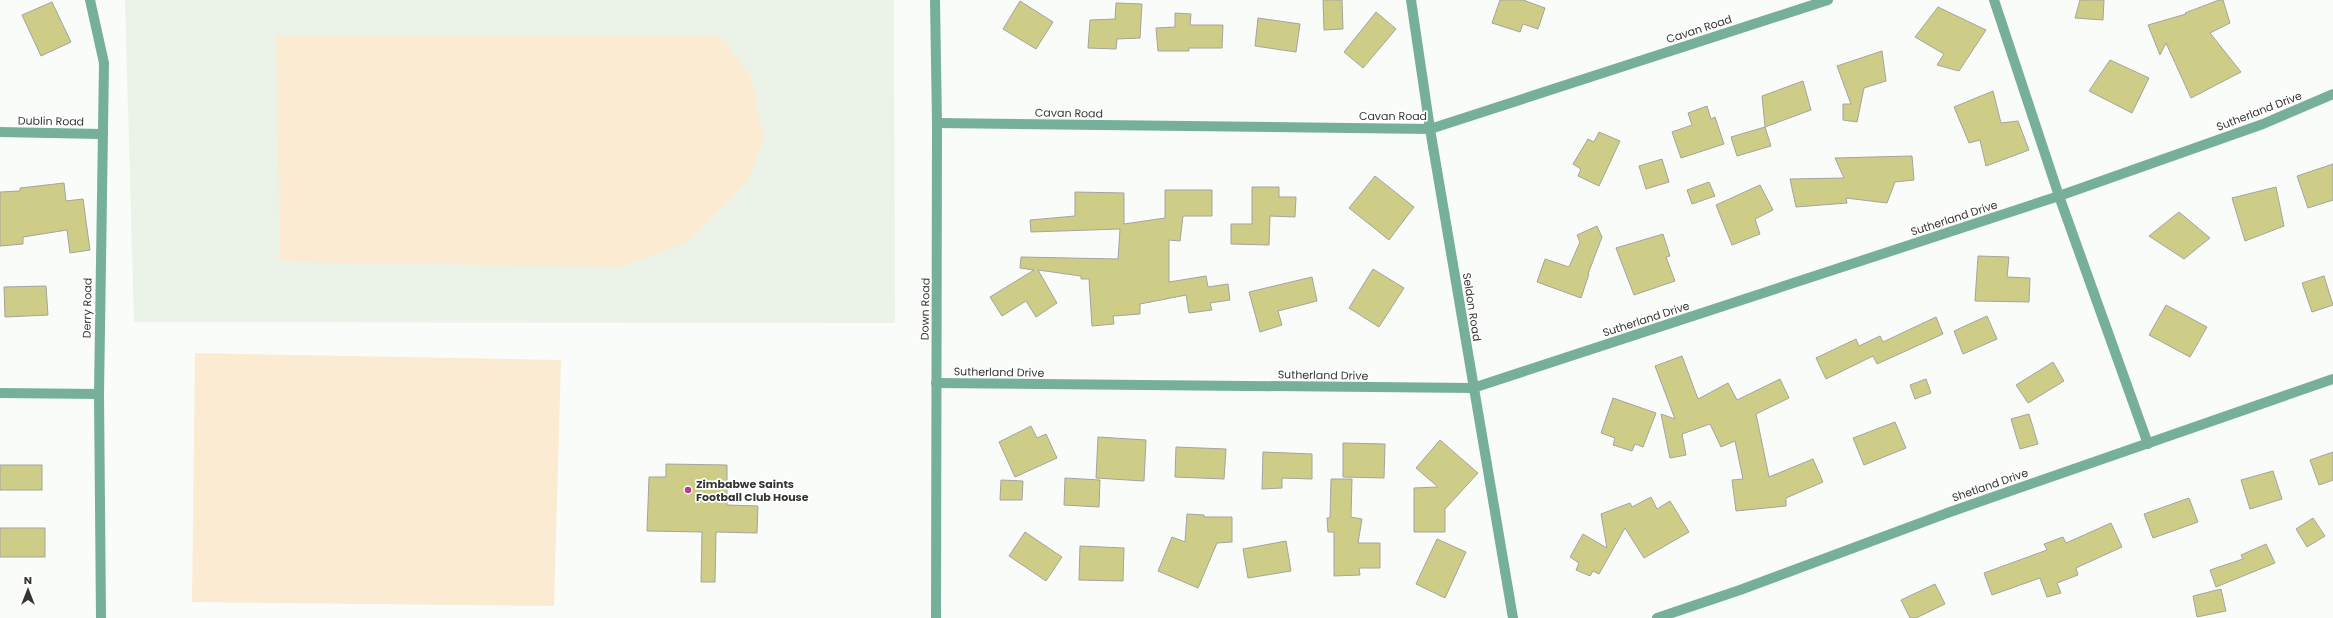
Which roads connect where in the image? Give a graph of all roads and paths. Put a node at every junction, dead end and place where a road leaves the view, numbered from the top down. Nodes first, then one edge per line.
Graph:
1 (90, 0) edge
2 (935, 0) edge
3 (1411, 0) edge
4 (1828, 0) edge
5 (1994, 0) edge
6 (2333, 94) edge
7 (937, 123) junction
8 (1430, 129) junction
9 (0, 132) edge
10 (101, 134) junction
11 (2059, 196) junction
12 (2333, 379) edge
13 (936, 383) junction
14 (1473, 388) junction
15 (0, 393) edge
16 (99, 394) junction
17 (2148, 444) junction
18 (101, 618) edge
19 (936, 618) edge
20 (1513, 618) edge
21 (1657, 618) edge

1 - 10 street, Derry Road
2 - 7 street, Down Road
3 - 8 street, Seldon Road
4 - 8 street, Cavan Road
5 - 11 street
6 - 11 street, Sutherland Drive
7 - 8 street, Cavan Road
7 - 13 street, Down Road
8 - 14 street, Seldon Road
9 - 10 street, Dublin Road
10 - 16 street, Derry Road
11 - 14 street, Sutherland Drive
11 - 17 street
12 - 17 street, Shetland Drive
13 - 14 street, Sutherland Drive
13 - 19 street, Down Road
14 - 20 street, Seldon Road
15 - 16 street
16 - 18 street, Derry Road
17 - 21 street, Shetland Drive

